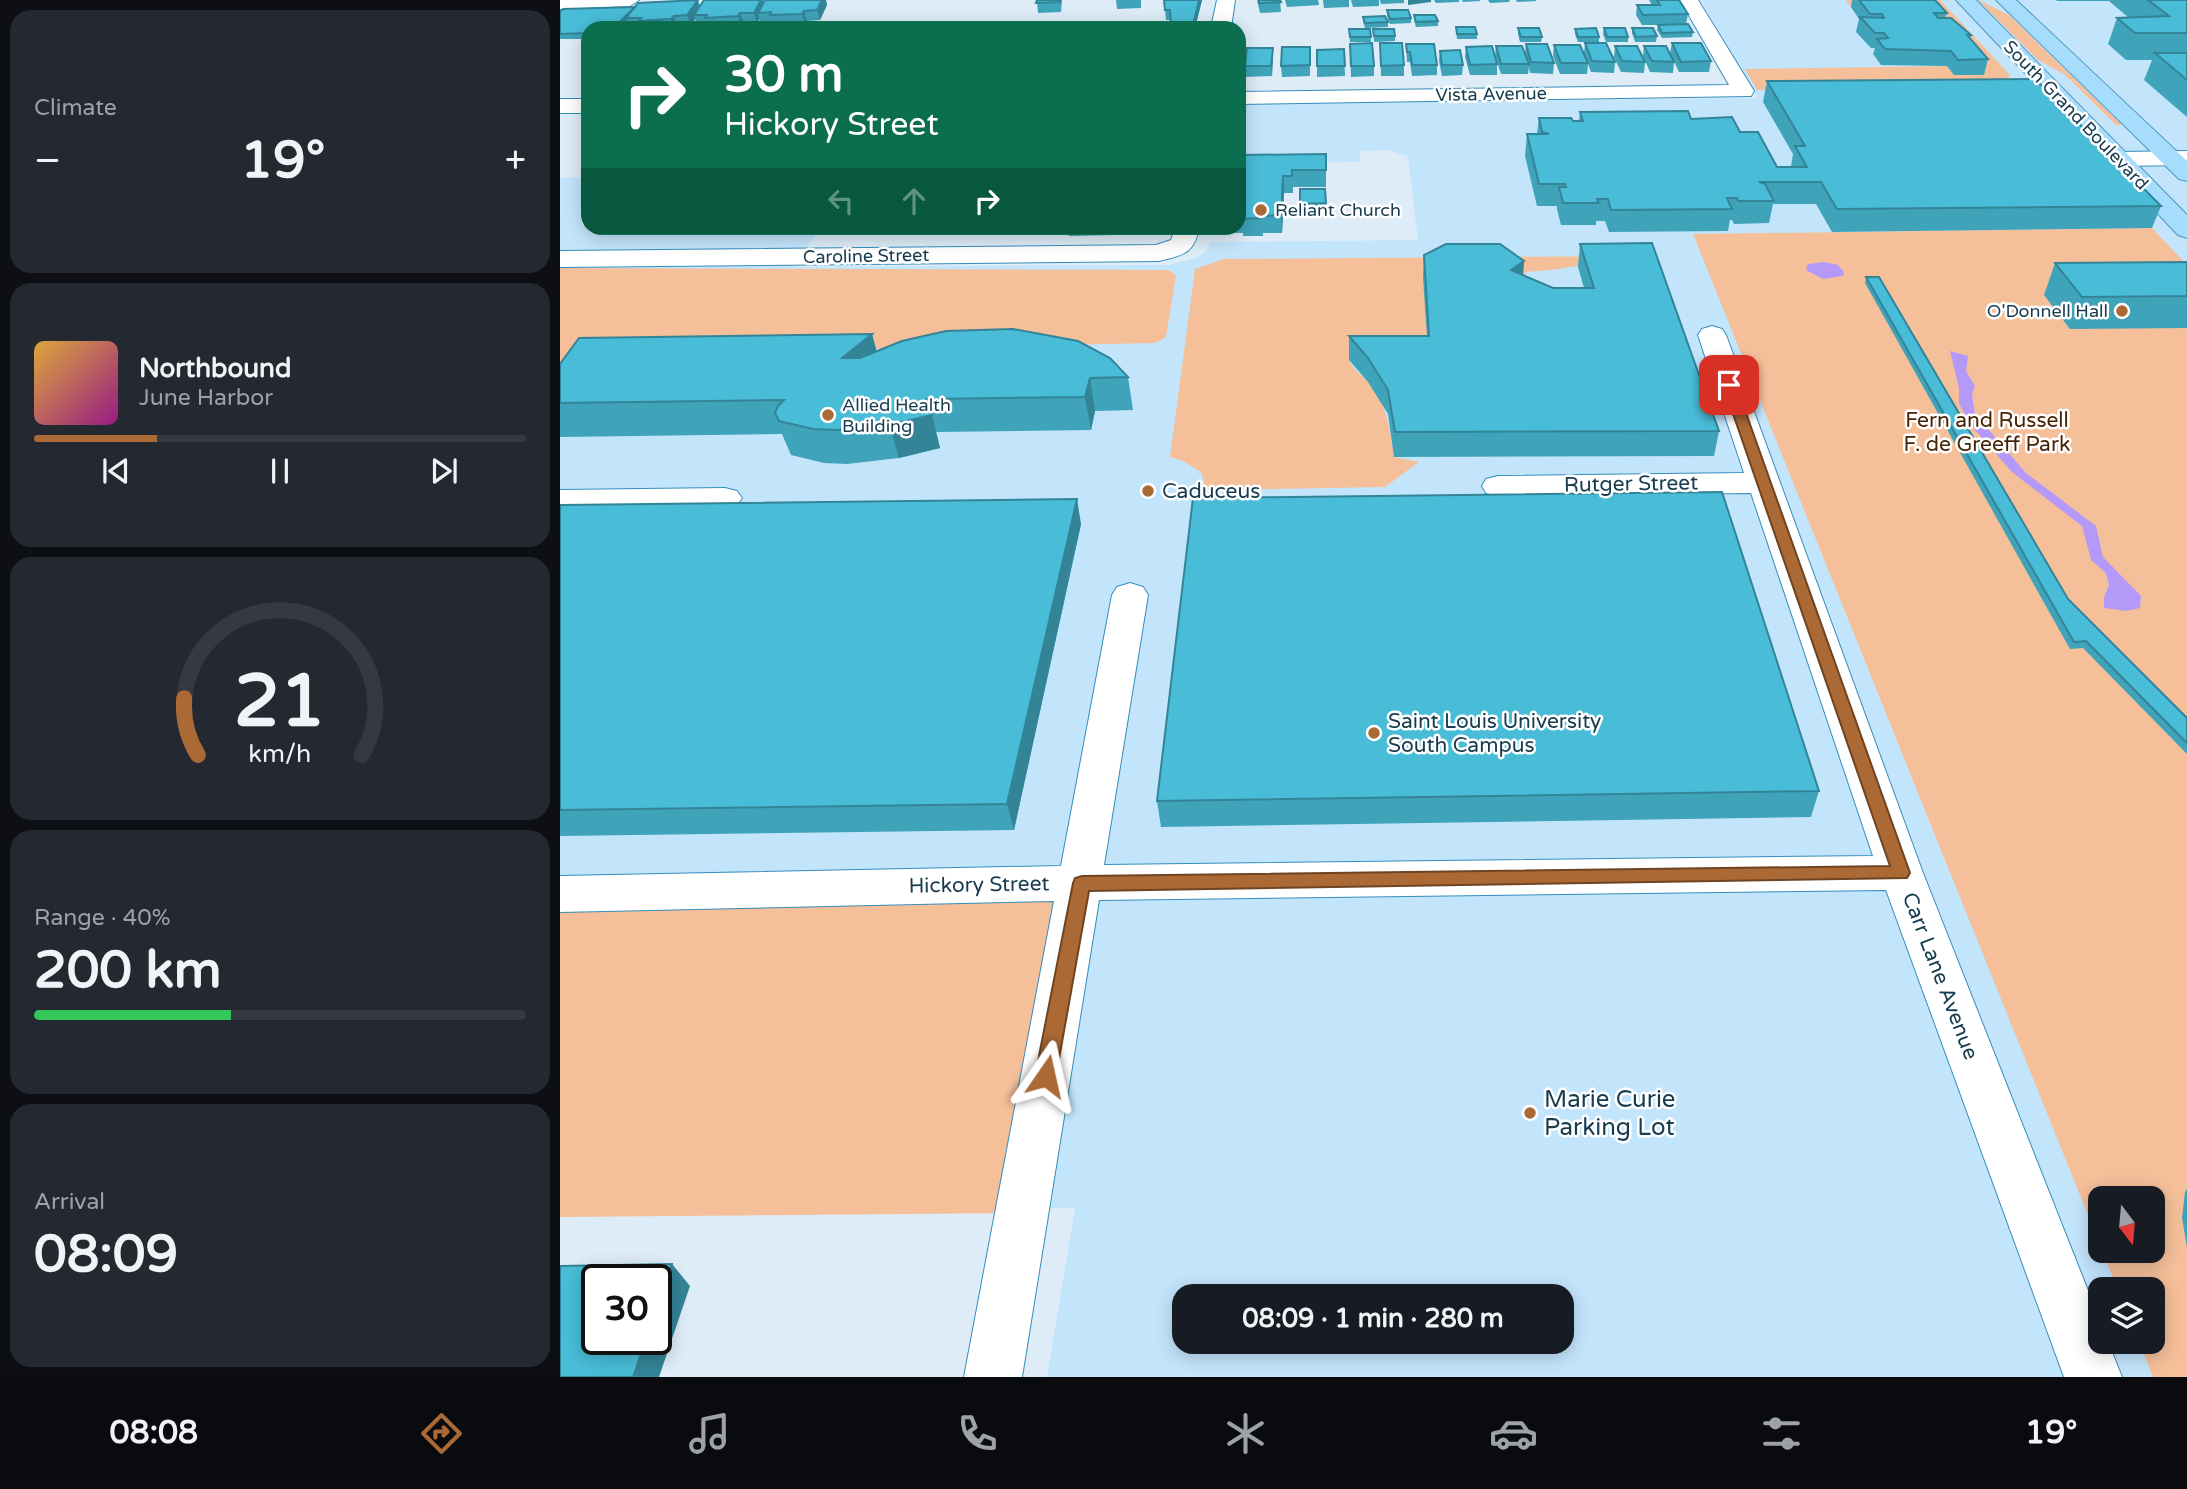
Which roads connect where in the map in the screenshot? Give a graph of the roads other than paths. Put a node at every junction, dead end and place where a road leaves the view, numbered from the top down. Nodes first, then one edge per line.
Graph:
1 (629, 0) edge
2 (1226, 0) edge
3 (1689, 0) edge
4 (1965, 0) edge
5 (2005, 0) edge
6 (560, 3) edge
7 (1222, 21) edge
8 (1246, 98) edge
9 (560, 106) edge
10 (581, 106) edge
11 (2119, 159) junction
12 (2182, 164) edge
13 (2187, 230) edge
14 (1185, 235) edge
15 (560, 259) edge
16 (1712, 335) dead end
17 (1764, 483) junction
18 (1497, 486) dead end
19 (725, 498) dead end
20 (560, 500) edge
21 (1130, 595) dead end
22 (1901, 873) junction
23 (1082, 883) junction
24 (560, 894) edge
25 (993, 1377) edge
26 (2093, 1377) edge

1 - 6 street
2 - 7 street
3 - 8 street, Vista Avenue
4 - 11 main road, South Grand Boulevard
5 - 12 main road, South Grand Boulevard
9 - 10 street
11 - 12 street
11 - 13 main road, South Grand Boulevard
14 - 15 street, Caroline Street
16 - 17 street, Carr Lane Avenue
17 - 18 street, Rutger Street
17 - 22 street, Carr Lane Avenue
19 - 20 street
21 - 23 street
22 - 23 street, Hickory Street
22 - 26 street, Carr Lane Avenue
23 - 24 street, Hickory Street
23 - 25 street

